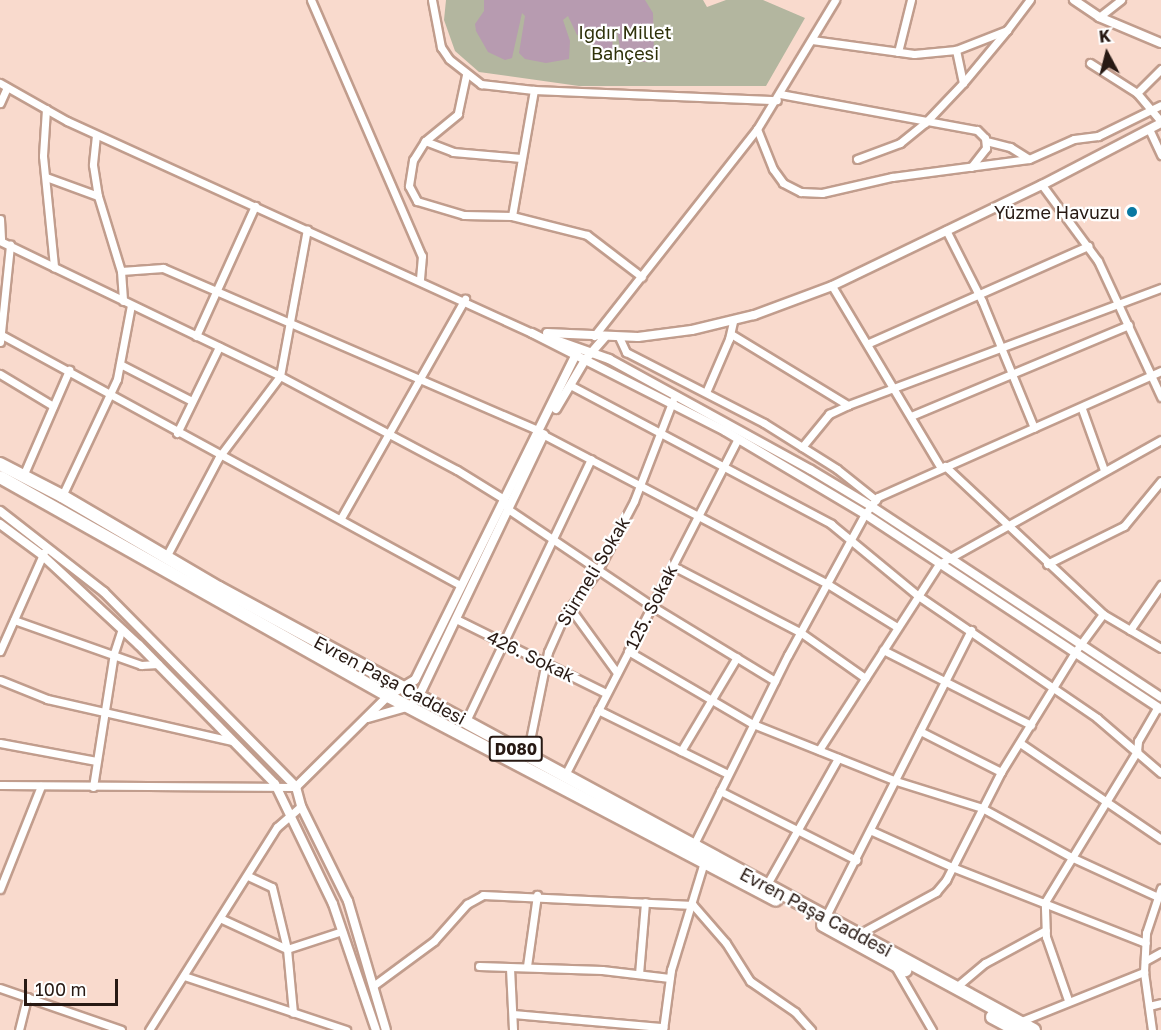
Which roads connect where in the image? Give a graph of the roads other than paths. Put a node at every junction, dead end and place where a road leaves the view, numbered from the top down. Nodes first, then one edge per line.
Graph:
1 (311, 0) edge
2 (432, 0) edge
3 (835, 0) edge
4 (910, 0) edge
5 (1030, 0) edge
6 (1074, 0) edge
7 (1121, 0) edge
8 (1098, 17) junction
9 (1006, 30) junction
10 (812, 40) junction
11 (1161, 43) edge
12 (956, 50) junction
13 (898, 52) junction
14 (1090, 63) dead end
15 (1161, 69) edge
16 (466, 75) junction
17 (963, 83) junction
18 (3, 85) edge
19 (534, 90) junction
20 (1137, 93) junction
21 (778, 97) junction
22 (0, 103) edge
23 (1161, 105) edge
24 (46, 109) junction
25 (1151, 110) junction
26 (928, 119) junction
27 (1161, 122) edge
28 (757, 129) junction
29 (1149, 129) junction
30 (96, 135) junction
31 (425, 141) junction
32 (987, 141) junction
33 (1161, 155) edge
34 (521, 158) junction
35 (857, 159) dead end
36 (1029, 159) junction
37 (971, 167) junction
38 (46, 177) junction
39 (1042, 185) junction
40 (98, 196) junction
41 (255, 206) junction
42 (512, 216) junction
43 (0, 219) edge
44 (307, 230) junction
45 (946, 230) junction
46 (1, 241) edge
47 (10, 245) junction
48 (1089, 246) junction
49 (54, 267) junction
50 (121, 271) junction
51 (642, 277) junction
52 (420, 280) junction
53 (832, 286) junction
54 (1161, 288) edge
55 (218, 291) junction
56 (978, 295) junction
57 (465, 299) junction
58 (123, 301) junction
59 (1118, 302) junction
60 (131, 305) junction
61 (289, 320) junction
62 (733, 321) junction
63 (1129, 325) junction
64 (532, 333) junction
65 (731, 334) junction
66 (196, 336) junction
67 (589, 336) junction
68 (0, 337) edge
69 (605, 337) junction
70 (620, 338) junction
71 (869, 343) junction
72 (580, 346) junction
73 (219, 347) junction
74 (1001, 348) junction
75 (592, 352) junction
76 (575, 356) junction
77 (585, 360) junction
78 (120, 364) junction
79 (69, 370) junction
80 (1161, 371) edge
81 (1012, 372) junction
82 (0, 374) edge
83 (1151, 375) junction
84 (280, 376) junction
85 (419, 381) junction
86 (570, 385) junction
87 (707, 390) junction
88 (894, 390) junction
89 (677, 394) junction
90 (110, 395) junction
91 (1161, 397) edge
92 (192, 401) junction
93 (672, 403) junction
94 (848, 405) junction
95 (53, 406) junction
96 (1082, 409) junction
97 (911, 416) junction
98 (1034, 428) junction
99 (177, 433) junction
100 (541, 433) junction
101 (389, 434) junction
102 (661, 434) junction
103 (738, 439) junction
104 (1161, 440) edge
105 (802, 447) junction
106 (219, 457) junction
107 (591, 459) junction
108 (0, 464) edge
109 (724, 466) junction
110 (943, 467) junction
111 (1104, 470) junction
112 (23, 476) junction
113 (0, 477) edge
114 (1161, 481) edge
115 (641, 485) junction
116 (62, 496) junction
117 (504, 499) junction
118 (874, 503) junction
119 (508, 509) junction
120 (0, 511) edge
121 (864, 514) junction
122 (698, 517) junction
123 (341, 518) junction
124 (0, 524) edge
125 (1005, 525) junction
126 (551, 538) junction
127 (850, 539) junction
128 (44, 551) junction
129 (166, 557) junction
130 (947, 558) junction
131 (939, 564) junction
132 (1047, 564) junction
133 (673, 566) junction
134 (598, 570) junction
135 (826, 583) junction
136 (460, 585) junction
137 (1161, 585) edge
138 (917, 595) junction
139 (652, 606) junction
140 (570, 608) junction
141 (1104, 614) junction
142 (456, 619) junction
143 (14, 620) junction
144 (897, 627) junction
145 (122, 630) junction
146 (971, 630) junction
147 (1130, 630) junction
148 (800, 632) junction
149 (504, 642) junction
150 (1081, 645) junction
151 (1161, 648) edge
152 (883, 650) junction
153 (0, 651) edge
154 (628, 651) junction
155 (1075, 652) junction
156 (114, 653) junction
157 (736, 657) junction
158 (546, 662) junction
159 (158, 664) junction
160 (616, 674) junction
161 (865, 678) junction
162 (0, 680) edge
163 (775, 681) junction
164 (944, 684) junction
165 (404, 687) junction
166 (1055, 687) junction
167 (606, 693) junction
168 (388, 696) junction
169 (419, 696) junction
170 (1161, 697) edge
171 (712, 701) junction
172 (410, 706) junction
173 (1160, 708) edge
174 (598, 710) junction
175 (104, 713) junction
176 (368, 718) junction
177 (466, 721) junction
178 (753, 724) junction
179 (1031, 725) junction
180 (920, 731) junction
181 (235, 741) junction
182 (0, 743) edge
183 (1020, 743) junction
184 (819, 750) junction
185 (681, 751) junction
186 (1137, 751) junction
187 (527, 755) junction
188 (838, 758) junction
189 (96, 761) junction
190 (1001, 772) junction
191 (1161, 773) edge
192 (728, 774) junction
193 (565, 776) junction
194 (896, 781) junction
195 (275, 784) junction
196 (0, 785) edge
197 (41, 786) junction
198 (93, 787) junction
199 (297, 787) junction
200 (720, 791) junction
201 (1107, 801) junction
202 (301, 806) junction
203 (982, 808) junction
204 (292, 814) junction
205 (799, 831) junction
206 (872, 831) junction
207 (1161, 839) edge
208 (693, 846) junction
209 (1071, 856) junction
210 (856, 860) junction
211 (704, 862) junction
212 (952, 867) junction
213 (248, 876) junction
214 (766, 886) junction
215 (1161, 888) edge
216 (0, 889) edge
217 (537, 895) junction
218 (1158, 897) junction
219 (645, 902) junction
220 (1045, 902) junction
221 (693, 905) junction
222 (825, 918) junction
223 (222, 919) junction
224 (1046, 930) junction
225 (342, 931) junction
226 (860, 934) junction
227 (1146, 943) junction
228 (287, 949) junction
229 (1161, 952) edge
230 (1145, 961) junction
231 (893, 963) junction
232 (479, 966) dead end
233 (528, 966) junction
234 (510, 968) junction
235 (1144, 972) junction
236 (639, 974) junction
237 (184, 976) junction
238 (670, 978) junction
239 (373, 986) junction
240 (0, 988) edge
241 (955, 988) junction
242 (27, 997) junction
243 (1068, 1000) junction
244 (1161, 1003) edge
245 (1149, 1006) junction
246 (293, 1013) junction
247 (513, 1014) junction
248 (593, 1020) junction
249 (1017, 1026) edge
250 (663, 1029) edge
251 (19, 1030) edge
252 (121, 1030) edge
253 (149, 1030) edge
254 (346, 1030) edge
255 (376, 1030) edge
256 (386, 1030) edge
257 (513, 1030) edge
258 (592, 1030) edge
259 (811, 1030) edge
260 (932, 1030) edge
261 (1034, 1030) edge
262 (1152, 1030) edge

1 - 52 street
2 - 16 street
3 - 10 street
4 - 13 street
5 - 9 street
6 - 8 street
7 - 8 street
8 - 11 street
9 - 12 street
9 - 17 street
10 - 13 street
10 - 21 street
12 - 13 street
12 - 17 street
14 - 20 street
15 - 20 street
16 - 19 street
16 - 31 street
17 - 26 street
18 - 22 street
18 - 24 street
19 - 21 street
19 - 34 street
20 - 25 street
21 - 26 street
21 - 28 street
23 - 25 street
24 - 30 street
24 - 38 street
25 - 27 street
25 - 36 street
26 - 32 street
26 - 35 street
27 - 29 street
28 - 37 street
28 - 51 street
29 - 33 street
29 - 39 street
30 - 40 street
30 - 41 street
31 - 34 street
31 - 42 street
32 - 36 street
32 - 37 street
34 - 42 street
36 - 37 street
38 - 40 street
38 - 49 street
39 - 45 street
39 - 48 street
40 - 50 street
41 - 44 street
41 - 55 street
42 - 51 street
43 - 46 street
44 - 52 street
44 - 61 street
45 - 53 street
45 - 56 street
46 - 47 street
47 - 49 street
47 - 68 street
48 - 56 street
48 - 59 street
49 - 58 street
50 - 55 street
50 - 58 street
51 - 67 street
52 - 57 street
53 - 62 street
53 - 71 street
54 - 59 street
55 - 61 street
55 - 66 street
56 - 71 street
56 - 74 street
57 - 64 street
57 - 85 street
58 - 60 street
59 - 63 street
59 - 74 street
60 - 66 street
60 - 78 street
61 - 84 street
61 - 85 street
62 - 65 street
62 - 70 street
63 - 81 street
63 - 83 street
64 - 67 street
64 - 72 street
64 - 76 street
65 - 87 street
65 - 94 street
66 - 73 street
67 - 69 street
67 - 72 street
68 - 79 street
69 - 70 street
69 - 75 street
70 - 87 street
71 - 88 street
72 - 75 street
72 - 76 street
73 - 84 street
73 - 92 street
74 - 81 street
74 - 88 street
75 - 77 street
75 - 89 street
76 - 77 street
76 - 100 street
77 - 86 street
77 - 93 street
78 - 90 street
78 - 92 street
79 - 90 street
79 - 95 street
80 - 83 street
81 - 97 street
81 - 98 street
82 - 95 street
83 - 91 street
83 - 96 street
84 - 101 street
84 - 106 street
85 - 100 street
85 - 101 street
86 - 100 street
86 - 102 street
87 - 105 street
88 - 94 street
88 - 97 street
89 - 93 street, Sürmeli Sokak
89 - 118 street
90 - 99 street
90 - 116 street
92 - 99 street
93 - 102 street, Sürmeli Sokak
93 - 103 street
94 - 105 street
95 - 112 street
96 - 98 street
96 - 111 street
97 - 110 street
98 - 110 street
99 - 106 street
100 - 107 street
100 - 117 street
100 - 119 street
101 - 117 street
101 - 123 street
102 - 109 street
102 - 115 street, Sürmeli Sokak
103 - 109 street, 125. Sokak
103 - 121 street
104 - 111 street
105 - 118 street
106 - 123 street
106 - 129 street
107 - 115 street
107 - 126 street
108 - 112 highway, Evren Paşa Caddesi / D080
109 - 122 street, 125. Sokak
109 - 127 street
110 - 118 street
110 - 125 street
111 - 125 street
112 - 116 highway, Evren Paşa Caddesi / D080
113 - 168 highway, Evren Paşa Caddesi / D080
114 - 132 street
115 - 122 street
115 - 134 street, Sürmeli Sokak
116 - 129 highway, Evren Paşa Caddesi / D080
117 - 119 street
117 - 136 street
118 - 121 street
118 - 130 street
119 - 126 street
119 - 142 street
120 - 128 street
121 - 127 street
121 - 131 street
122 - 133 street, 125. Sokak
122 - 135 street
123 - 136 street
124 - 128 street
125 - 130 street
125 - 132 street
126 - 134 street
126 - 149 street
127 - 135 street
127 - 138 street
128 - 143 street
128 - 145 street
128 - 199 street
129 - 165 highway, Evren Paşa Caddesi / D080
130 - 131 street
130 - 150 street
131 - 138 street
131 - 155 street
132 - 141 street
133 - 139 street, 125. Sokak
133 - 148 street
134 - 139 street
134 - 140 street, Sürmeli Sokak
135 - 144 street
135 - 148 street
136 - 165 street
137 - 147 street
138 - 144 street
138 - 146 street
139 - 154 street, 125. Sokak
139 - 157 street
140 - 158 street, Sürmeli Sokak
140 - 160 street
141 - 147 street
141 - 150 street
142 - 149 street, 426. Sokak
142 - 169 street
143 - 153 street
143 - 156 street
144 - 152 street
145 - 156 street
145 - 159 street
146 - 164 street
146 - 166 street
147 - 151 street
148 - 161 street
148 - 163 street
149 - 158 street, 426. Sokak
149 - 177 street
150 - 155 street
150 - 170 street
152 - 161 street
152 - 164 street
154 - 160 street, 125. Sokak
154 - 171 street
155 - 166 street
155 - 173 street
156 - 159 street
156 - 175 street
157 - 163 street
157 - 171 street
158 - 167 street, 426. Sokak
158 - 187 street, Sürmeli Sokak
159 - 181 street
160 - 167 street, 125. Sokak
161 - 184 street
162 - 175 street
163 - 178 street
164 - 179 street
164 - 180 street
165 - 168 street
165 - 169 highway, Evren Paşa Caddesi / D080
166 - 179 street
166 - 186 street
167 - 174 street, 125. Sokak
168 - 172 highway, Evren Paşa Caddesi / D080
168 - 176 street
169 - 172 street
169 - 177 highway, Evren Paşa Caddesi / D080
171 - 178 street
171 - 185 street
172 - 176 street
172 - 211 highway, Evren Paşa Caddesi / D080
173 - 186 street
174 - 185 street
174 - 193 street, 125. Sokak
175 - 181 street
175 - 189 street
176 - 199 street
177 - 187 highway, Evren Paşa Caddesi / D080
178 - 184 street
178 - 192 street
179 - 183 street
180 - 190 street
180 - 194 street
181 - 195 street
182 - 189 street
183 - 190 street
183 - 201 street
184 - 188 street
185 - 192 street
186 - 191 street
186 - 201 street
187 - 193 highway, Evren Paşa Caddesi / D080
188 - 194 street
188 - 205 street
189 - 198 street
190 - 203 street
192 - 200 street
193 - 208 highway, Evren Paşa Caddesi / D080
194 - 203 street
194 - 206 street
195 - 198 street
195 - 199 street
195 - 204 street
196 - 197 street
197 - 198 street
197 - 216 street
199 - 202 street
200 - 205 street
200 - 208 street
201 - 207 street
201 - 209 street
202 - 204 street
202 - 239 street
203 - 209 street
203 - 212 street
204 - 213 street
204 - 225 street
205 - 210 street
205 - 214 street
206 - 210 street
206 - 212 street
208 - 214 highway, Evren Paşa Caddesi / D080
209 - 218 street
209 - 220 street
210 - 222 street
211 - 221 street
211 - 231 highway, Evren Paşa Caddesi / D080
212 - 220 street
212 - 226 street
213 - 223 street
213 - 228 street
214 - 222 highway, Evren Paşa Caddesi / D080
215 - 218 street
217 - 219 street
217 - 233 street
217 - 239 street
218 - 227 street
219 - 221 street
219 - 236 street
220 - 224 street
220 - 227 street
221 - 238 street
221 - 259 street
222 - 226 highway, Evren Paşa Caddesi / D080
223 - 228 street
223 - 237 street
224 - 241 street
224 - 243 street
225 - 228 street
225 - 255 street
226 - 241 highway, Evren Paşa Caddesi / D080
227 - 230 street
228 - 246 street
229 - 230 street
230 - 235 street
231 - 249 highway, Evren Paşa Caddesi / D080
231 - 260 street
232 - 234 street
233 - 234 street
233 - 236 street
234 - 247 street
235 - 243 street
235 - 245 street
236 - 238 street
237 - 246 street
237 - 253 street
238 - 250 street
239 - 256 street
240 - 242 street
241 - 249 highway, Evren Paşa Caddesi / D080
242 - 251 street
242 - 252 street
243 - 249 street
244 - 245 street
245 - 262 street
246 - 254 street
247 - 248 street
247 - 257 street
248 - 250 street
248 - 258 street
249 - 261 highway, Evren Paşa Caddesi / D080

